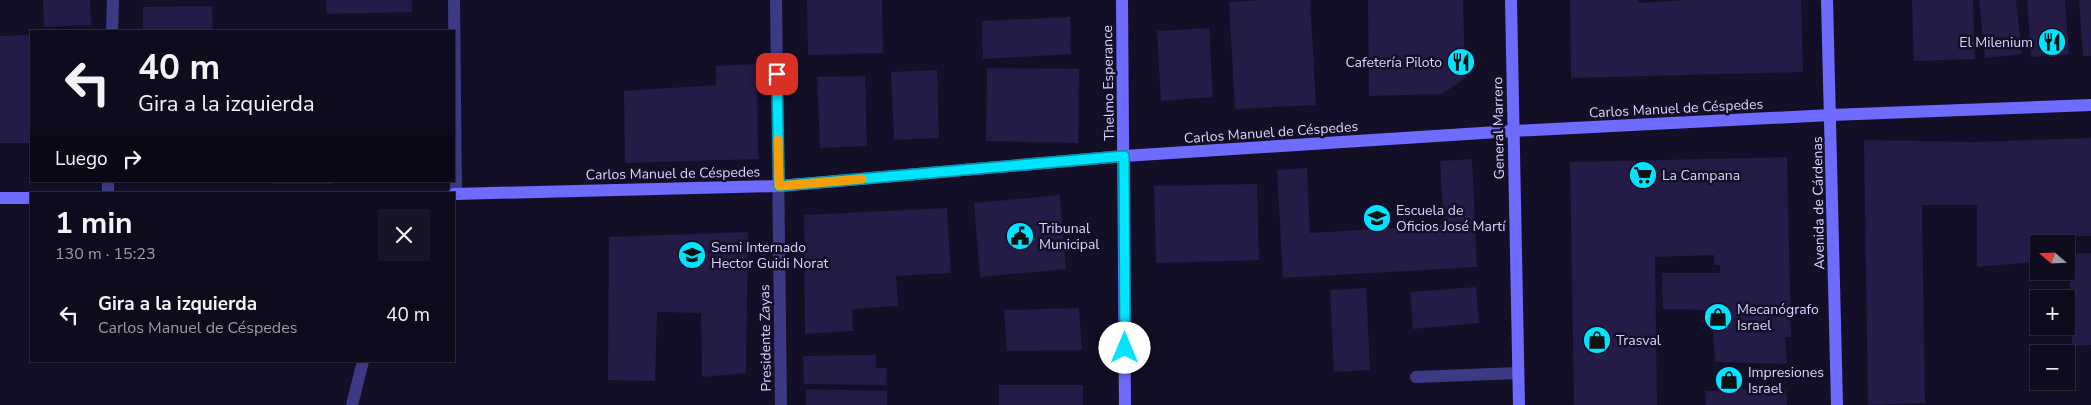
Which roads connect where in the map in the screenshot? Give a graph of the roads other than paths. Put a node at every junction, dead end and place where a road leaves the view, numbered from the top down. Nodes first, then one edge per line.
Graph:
1 (112, 0) edge
2 (454, 0) edge
3 (776, 0) edge
4 (1122, 0) edge
5 (1511, 0) edge
6 (1827, 0) edge
7 (112, 30) edge
8 (454, 30) edge
9 (2091, 105) edge
10 (1831, 115) junction
11 (1512, 131) junction
12 (1124, 156) junction
13 (779, 186) junction
14 (455, 194) edge
15 (0, 198) edge
16 (30, 198) edge
17 (363, 362) edge
18 (1518, 373) junction
19 (1416, 377) dead end
20 (352, 405) edge
21 (781, 405) edge
22 (1125, 405) edge
23 (1519, 405) edge
24 (1837, 405) edge

1 - 7 street
2 - 8 street
3 - 13 street, Presidente Zayas
4 - 12 street, Thelmo Esperance
5 - 11 street, General Marrero
6 - 10 street, Avenida de Cárdenas
9 - 10 street, Carlos Manuel de Céspedes
10 - 11 street, Carlos Manuel de Céspedes
10 - 24 street, Avenida de Cárdenas
11 - 12 street, Carlos Manuel de Céspedes
11 - 18 street, General Marrero
12 - 13 street, Carlos Manuel de Céspedes
12 - 22 street, Thelmo Esperance
13 - 14 street, Carlos Manuel de Céspedes
13 - 21 street, Presidente Zayas
15 - 16 street
17 - 20 street
18 - 19 street
18 - 23 street, General Marrero

